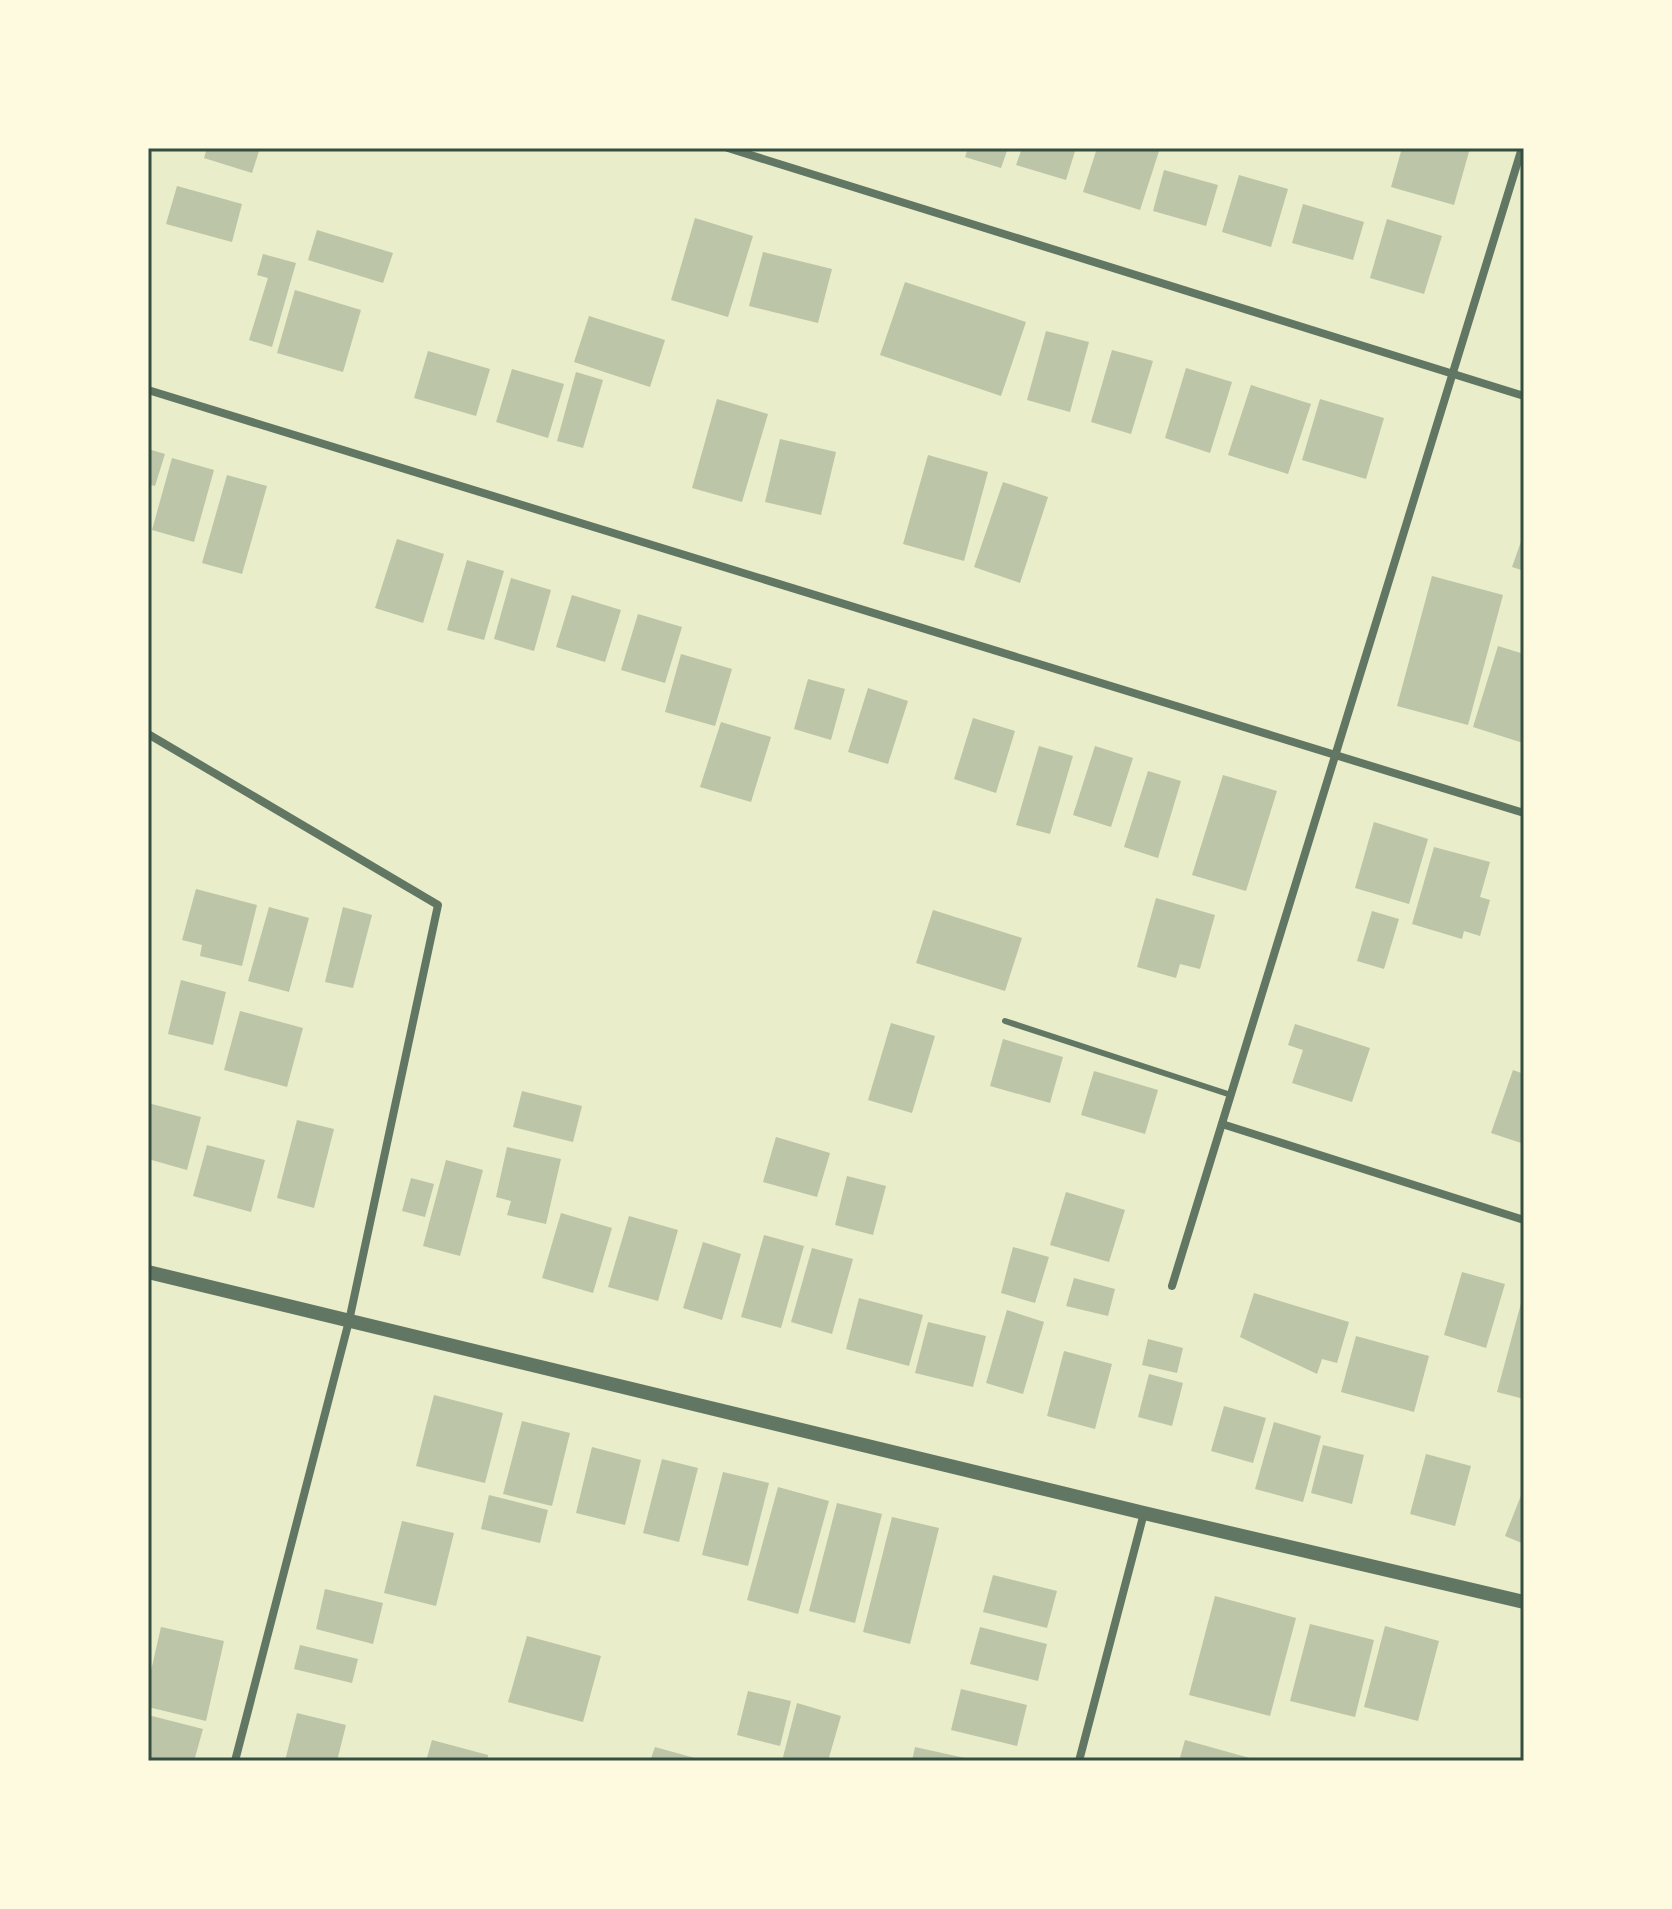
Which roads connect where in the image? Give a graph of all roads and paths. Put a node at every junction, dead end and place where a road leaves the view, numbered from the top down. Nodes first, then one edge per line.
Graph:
1 (728, 148) edge
2 (1522, 148) edge
3 (1453, 374) junction
4 (148, 390) edge
5 (1524, 396) edge
6 (148, 734) edge
7 (1336, 755) junction
8 (1524, 813) edge
9 (1005, 1021) dead end
10 (1231, 1095) junction
11 (1222, 1124) junction
12 (1524, 1220) edge
13 (148, 1272) edge
14 (1172, 1286) dead end
15 (349, 1321) junction
16 (1144, 1513) junction
17 (1524, 1602) edge
18 (235, 1761) edge
19 (1079, 1761) edge

1 - 3 street
2 - 3 street
3 - 5 street
3 - 7 street
4 - 7 street
6 - 15 street
7 - 8 street
7 - 10 street
9 - 10 lane
10 - 11 street
11 - 12 street
11 - 14 street
13 - 15 street
15 - 16 street
15 - 18 street
16 - 17 street
16 - 19 street

